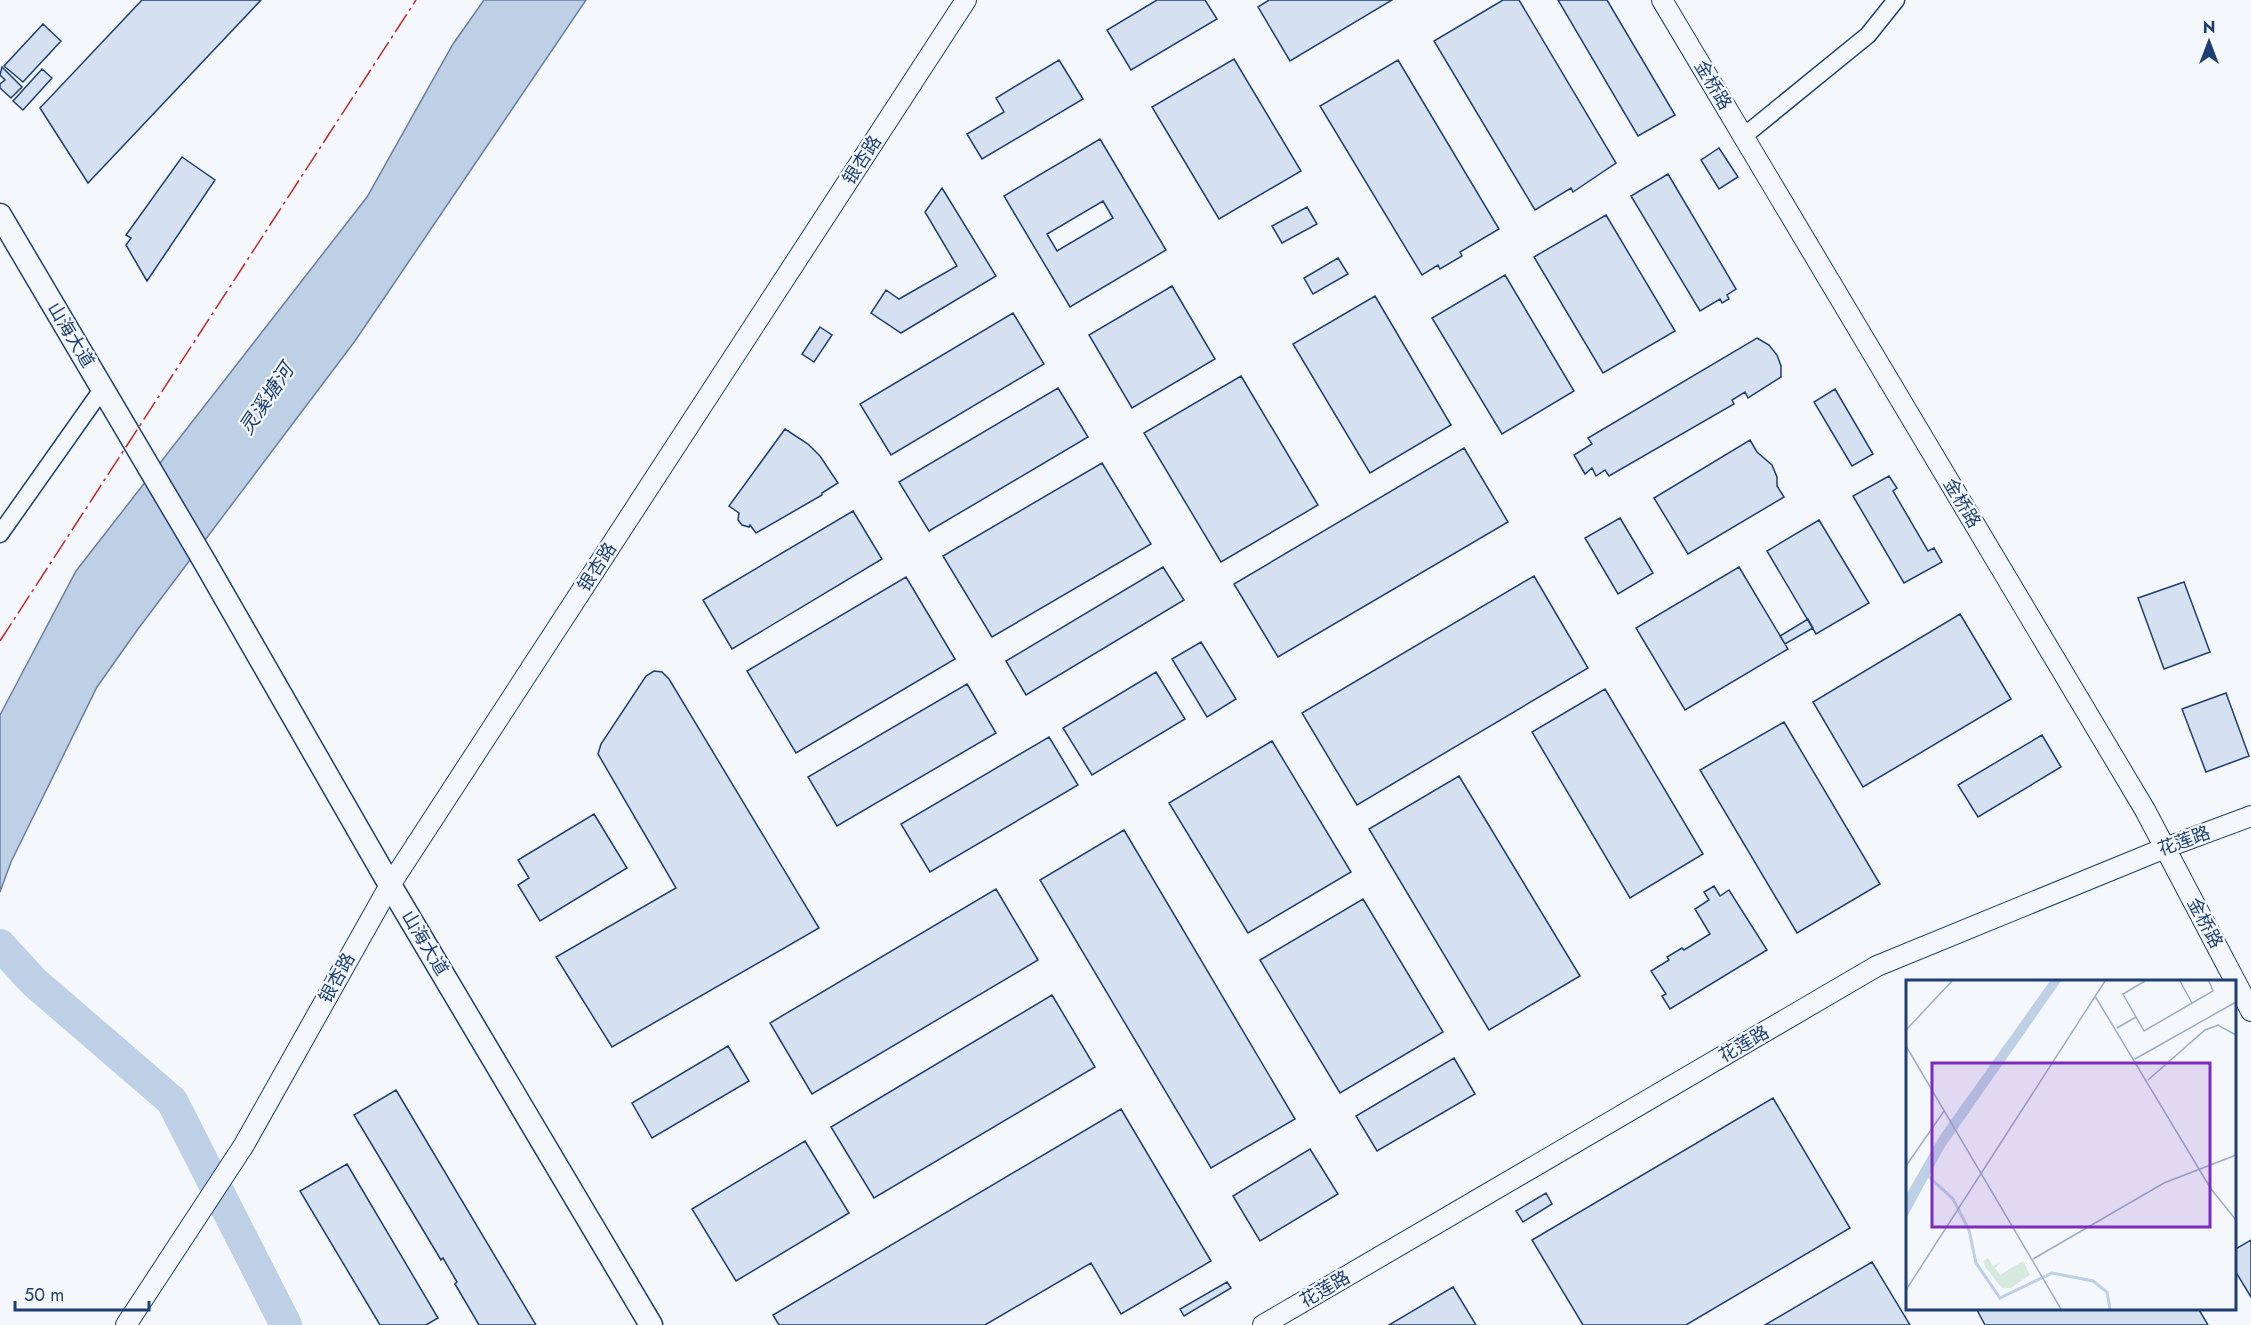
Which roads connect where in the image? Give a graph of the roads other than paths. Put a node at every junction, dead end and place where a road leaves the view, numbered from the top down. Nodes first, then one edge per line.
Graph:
1 (966, 0) edge
2 (1662, 0) edge
3 (1896, 0) edge
4 (1744, 136) junction
5 (0, 215) edge
6 (103, 388) junction
7 (0, 534) edge
8 (2251, 816) edge
9 (2164, 848) junction
10 (390, 885) junction
11 (2234, 980) edge
12 (2236, 983) edge
13 (2251, 1011) edge
14 (126, 1325) edge
15 (651, 1325) edge
16 (1263, 1325) edge

1 - 10 street, 银杏路
2 - 4 street, 金桥路
3 - 4 street
4 - 9 street, 金桥路
5 - 6 main road, 山海大道
6 - 7 street
6 - 10 main road, 山海大道
8 - 9 street, 花莲路
9 - 11 street, 金桥路
9 - 16 street, 花莲路
10 - 14 street, 银杏路
10 - 15 main road, 山海大道
12 - 13 street, 金桥路

